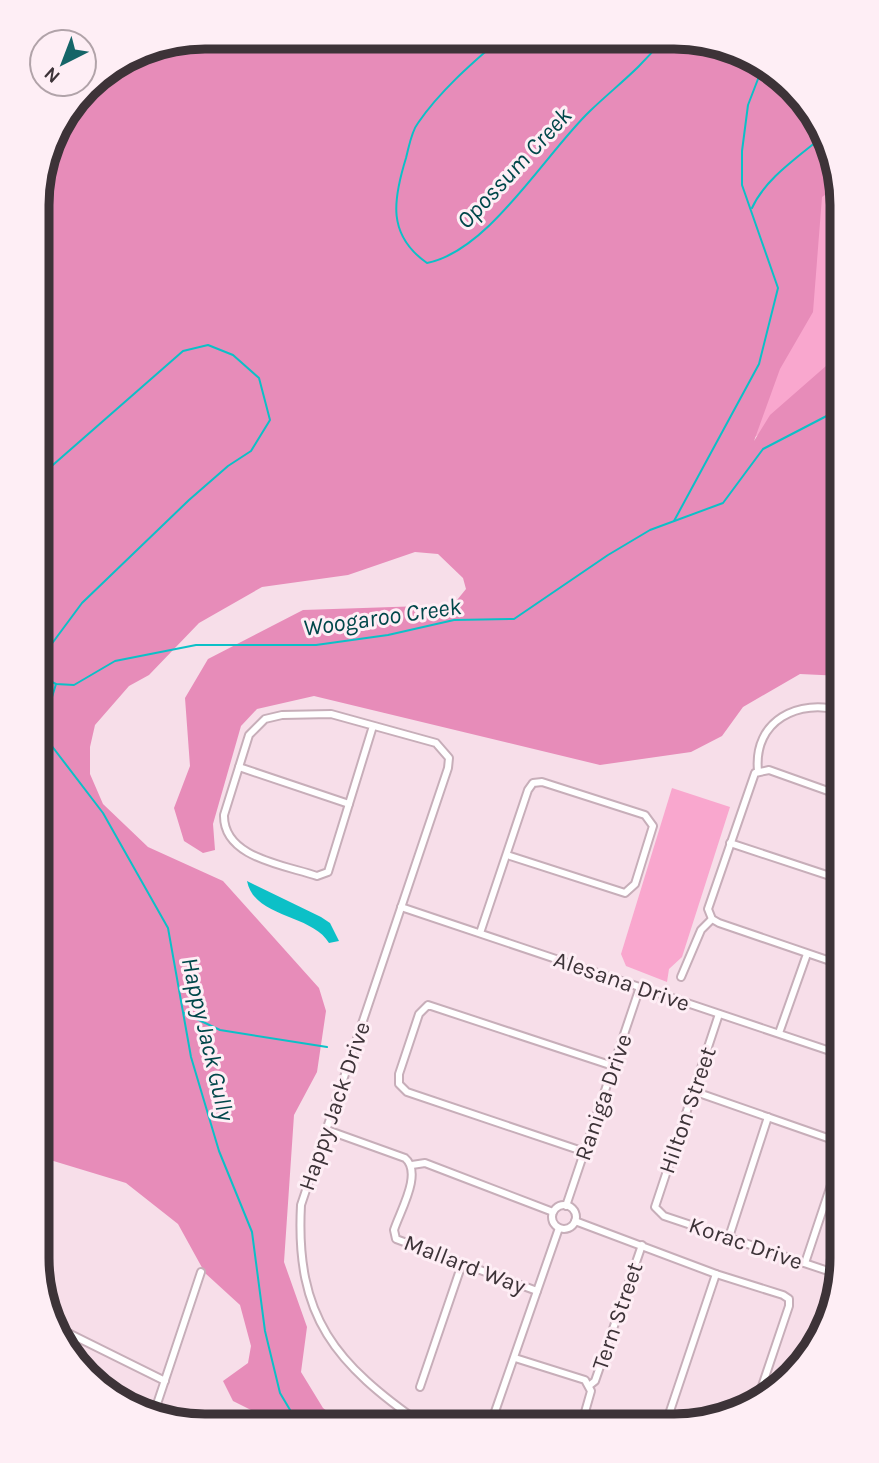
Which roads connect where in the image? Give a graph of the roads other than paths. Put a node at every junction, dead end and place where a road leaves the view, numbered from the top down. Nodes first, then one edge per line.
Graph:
1 (830, 708) edge
2 (373, 726) junction
3 (239, 767) junction
4 (758, 771) junction
5 (830, 792) edge
6 (349, 804) junction
7 (730, 843) junction
8 (507, 855) junction
9 (830, 876) edge
10 (401, 907) junction
11 (712, 919) junction
12 (480, 933) junction
13 (807, 954) junction
14 (830, 961) edge
15 (681, 976) dead end
16 (640, 987) junction
17 (719, 1014) junction
18 (779, 1034) junction
19 (830, 1051) edge
20 (614, 1066) junction
21 (693, 1091) junction
22 (768, 1117) junction
23 (327, 1130) junction
24 (830, 1139) edge
25 (585, 1152) junction
26 (412, 1165) junction
27 (830, 1188) edge
28 (566, 1206) junction
29 (655, 1207) joint
30 (553, 1212) junction
31 (575, 1221) junction
32 (559, 1228) junction
33 (729, 1237) junction
34 (642, 1245) junction
35 (805, 1263) junction
36 (461, 1264) junction
37 (829, 1271) edge
38 (201, 1272) dead end
39 (716, 1274) junction
40 (537, 1291) junction
41 (69, 1333) edge
42 (515, 1358) junction
43 (165, 1381) junction
44 (590, 1385) junction
45 (420, 1387) dead end
46 (762, 1387) edge
47 (156, 1406) edge
48 (409, 1414) edge
49 (494, 1414) edge
50 (585, 1414) edge
51 (670, 1414) edge

1 - 4 street
2 - 3 street
2 - 6 street
2 - 10 street, Happy Jack Drive
3 - 6 street
3 - 6 street
4 - 5 street
4 - 7 street
7 - 9 street
7 - 11 street
8 - 8 street
8 - 12 street
10 - 12 street, Alesana Drive
10 - 23 street, Happy Jack Drive
11 - 13 street
11 - 15 street
12 - 16 street, Alesana Drive
13 - 14 street
13 - 18 street
16 - 17 street, Alesana Drive
16 - 20 street, Raniga Drive
17 - 18 street, Alesana Drive
17 - 21 street, Hilton Street
18 - 19 street, Alesana Drive
20 - 25 street, Raniga Drive
20 - 25 street
21 - 22 street
21 - 29 street, Hilton Street
22 - 24 street
22 - 33 street
23 - 26 street
23 - 48 street, Happy Jack Drive
25 - 28 street, Raniga Drive
26 - 30 street
26 - 36 street, Mallard Way
27 - 35 street
28 - 30 street
28 - 31 street
29 - 33 street, Korac Drive
30 - 32 street
31 - 32 street
31 - 34 street
32 - 40 street
33 - 35 street, Korac Drive
34 - 39 street
34 - 44 street, Tern Street
35 - 37 street, Korac Drive
36 - 40 street, Mallard Way
36 - 45 street
38 - 43 street
39 - 46 street
39 - 51 street
40 - 42 street
41 - 43 street
42 - 44 street
42 - 49 street
43 - 47 street
44 - 50 street, Tern Street

